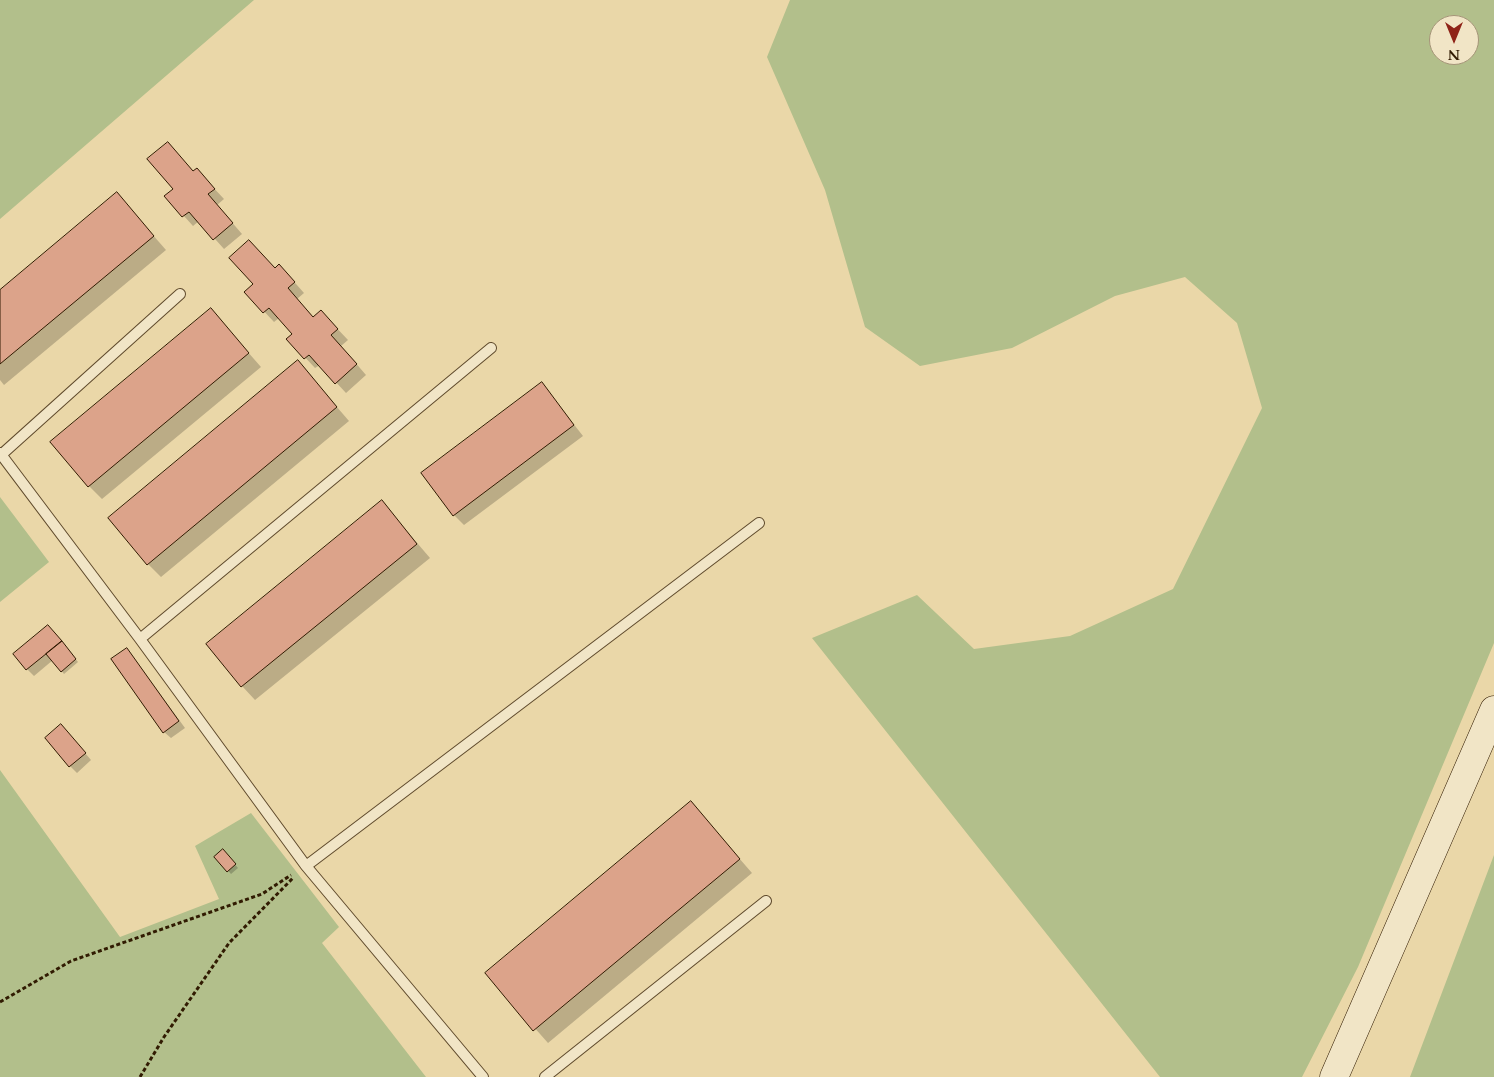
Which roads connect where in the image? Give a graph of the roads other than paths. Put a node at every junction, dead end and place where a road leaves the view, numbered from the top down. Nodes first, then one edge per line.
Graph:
1 (180, 294) dead end
2 (491, 348) dead end
3 (1, 454) edge
4 (759, 523) dead end
5 (140, 639) junction
6 (1494, 710) edge
7 (306, 866) junction
8 (766, 901) dead end
9 (483, 1077) edge
10 (545, 1077) edge
11 (1334, 1077) edge

1 - 3 lane
2 - 5 lane
3 - 5 lane
4 - 7 lane
5 - 7 lane
6 - 11 street
7 - 9 lane
8 - 10 lane

